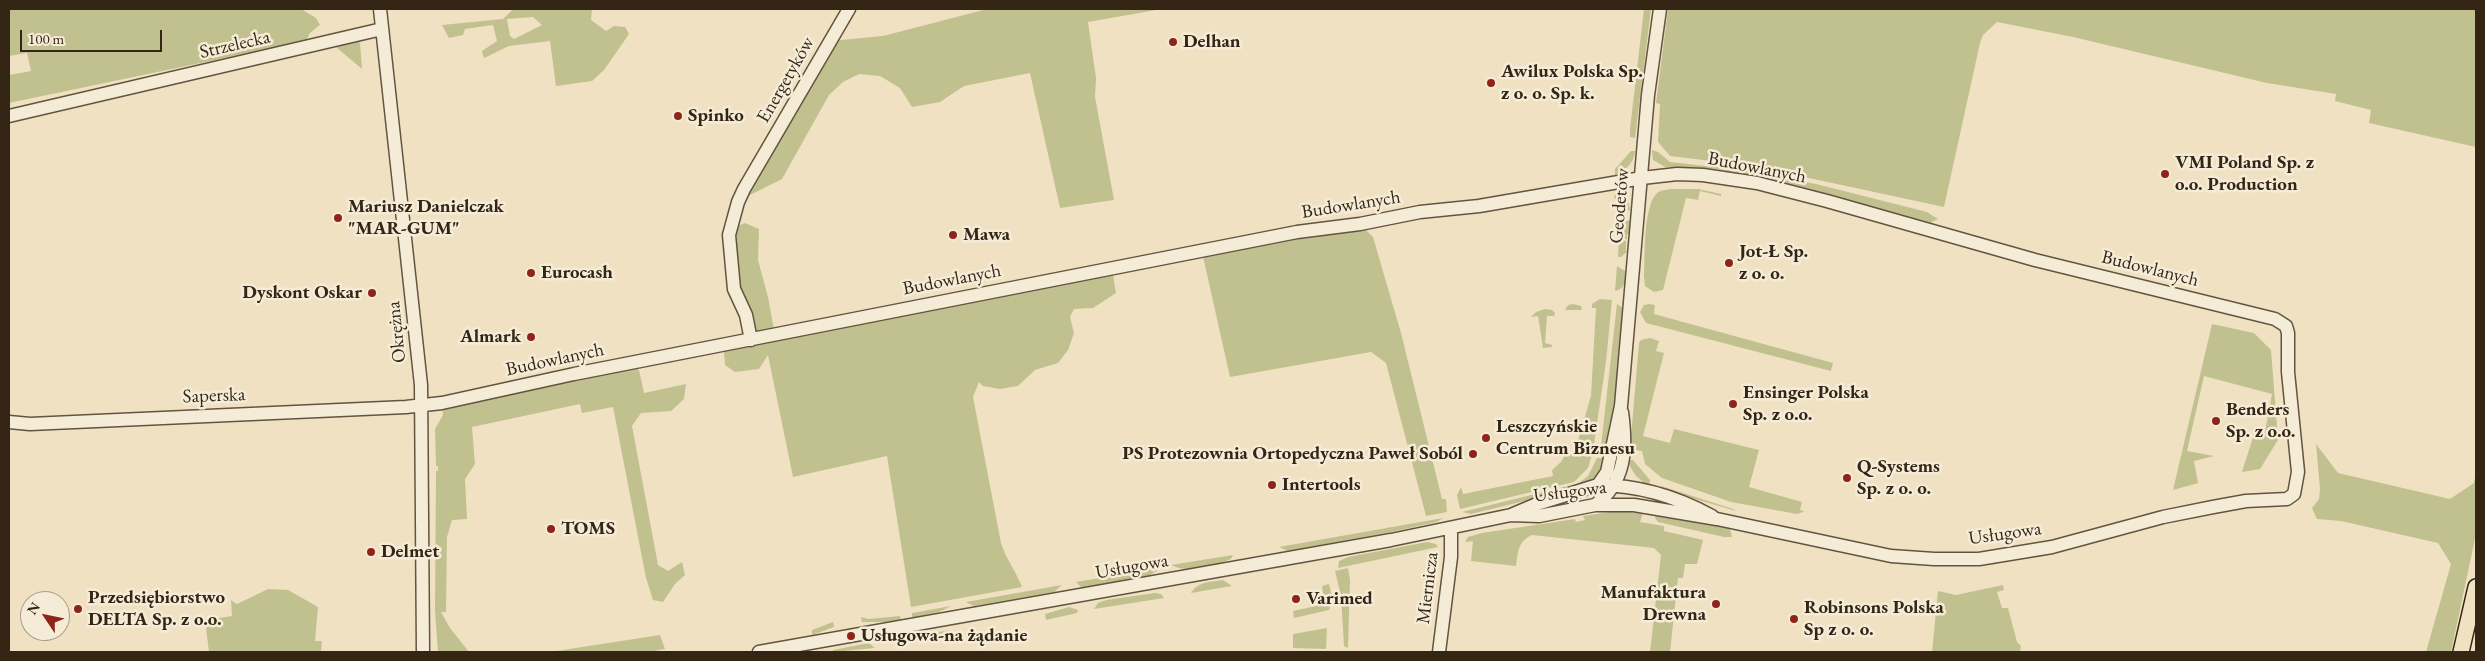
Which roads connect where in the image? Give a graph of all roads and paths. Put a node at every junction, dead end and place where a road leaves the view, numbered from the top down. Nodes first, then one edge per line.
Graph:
1 (380, 9) edge
2 (849, 9) edge
3 (1660, 9) edge
4 (382, 30) junction
5 (9, 116) edge
6 (1642, 178) junction
7 (751, 340) junction
8 (422, 406) junction
9 (1621, 406) junction
10 (9, 422) edge
11 (1622, 462) junction
12 (1607, 472) junction
13 (1598, 485) junction
14 (1615, 486) junction
15 (1642, 488) junction
16 (2294, 494) joint
17 (1595, 505) junction
18 (1634, 505) junction
19 (1510, 515) junction
20 (1717, 519) junction
21 (1452, 528) junction
22 (2476, 587) edge
23 (423, 652) edge
24 (759, 652) edge
25 (1439, 652) edge
26 (2461, 652) edge

1 - 4 street, Okrężna
2 - 7 street, Energetyków
3 - 6 street, Geodetów
4 - 5 street, Strzelecka
4 - 8 street, Okrężna
6 - 7 street, Budowlanych
6 - 9 street, Geodetów
6 - 16 street, Budowlanych
7 - 8 street, Budowlanych
8 - 10 street, Saperska
8 - 23 street, Okrężna
9 - 11 street, Geodetów
9 - 12 street, Geodetów
11 - 14 street, Geodetów
11 - 15 street
12 - 13 street, Usługowa
12 - 14 street, Usługowa
13 - 14 street, Usługowa
13 - 19 street, Usługowa
14 - 15 street, Usługowa
14 - 17 street
14 - 18 street, Usługowa
15 - 20 street, Usługowa
16 - 20 street, Usługowa
17 - 18 street, Usługowa
17 - 19 street, Usługowa
18 - 20 street, Usługowa
19 - 21 street, Usługowa
21 - 24 street, Usługowa
21 - 25 street, Miernicza
22 - 26 main road

